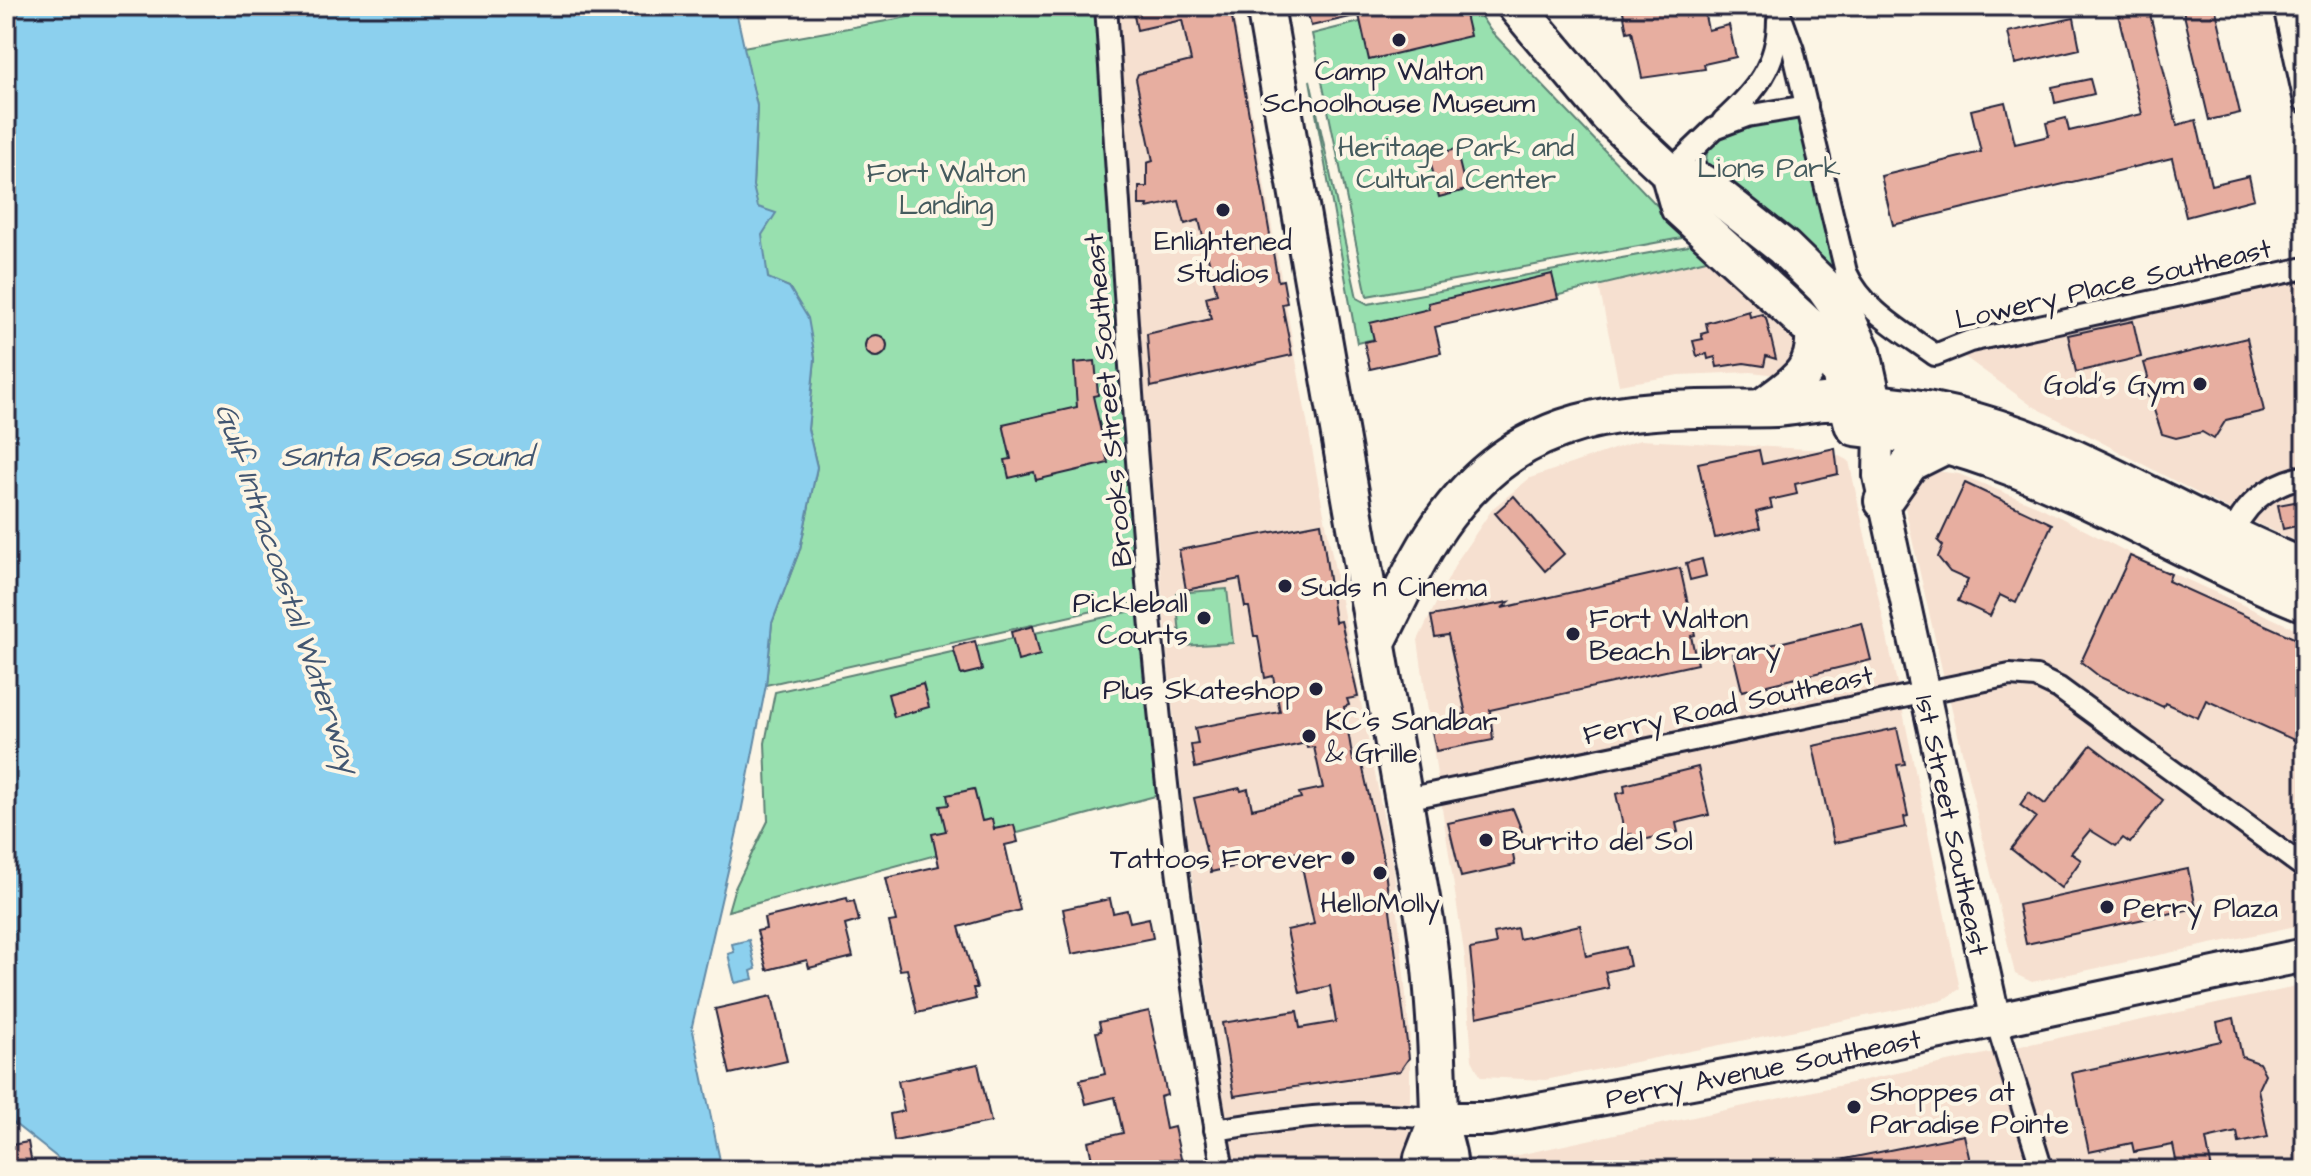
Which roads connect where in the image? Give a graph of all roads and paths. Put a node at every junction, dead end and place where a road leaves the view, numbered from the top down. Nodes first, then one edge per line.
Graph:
1 (1106, 6) edge
2 (1265, 6) edge
3 (1516, 6) edge
4 (2284, 6) edge
5 (1778, 7) edge
6 (2305, 102) edge
7 (1807, 106) junction
8 (1715, 128) junction
9 (1669, 172) junction
10 (2305, 268) edge
11 (1814, 331) junction
12 (1770, 407) junction
13 (1864, 416) junction
14 (1944, 446) junction
15 (2305, 476) edge
16 (1881, 488) junction
17 (2225, 551) junction
18 (2305, 568) edge
19 (2305, 603) edge
20 (1377, 642) junction
21 (1923, 693) junction
22 (1406, 799) junction
23 (2301, 862) edge
24 (2305, 955) edge
25 (1996, 1021) junction
26 (1438, 1119) junction
27 (1215, 1130) junction
28 (1223, 1170) edge
29 (1422, 1170) edge
30 (1448, 1170) edge
31 (2042, 1170) edge

1 - 27 street, Brooks Street Southeast
2 - 20 highway
3 - 9 highway
4 - 6 street
5 - 7 street
5 - 8 street
7 - 8 street
7 - 10 street, Lowery Place Southeast
8 - 9 street
9 - 11 highway
9 - 13 highway
11 - 12 highway
11 - 13 highway
12 - 13 highway
12 - 20 highway
13 - 14 highway
13 - 16 street, 1st Street Southeast
13 - 17 highway
14 - 16 highway
14 - 17 highway
15 - 17 street
16 - 21 street, 1st Street Southeast
17 - 18 highway
17 - 19 highway
20 - 22 highway
21 - 22 street, Ferry Road Southeast
21 - 23 street, Ferry Road Southeast
21 - 25 street, 1st Street Southeast
22 - 26 highway
24 - 25 main road, Perry Avenue Southeast
25 - 26 main road, Perry Avenue Southeast
25 - 31 street, 1st Street Southeast
26 - 27 street, Perry Avenue Southeast
26 - 29 highway
26 - 30 highway
27 - 28 street, Brooks Street Southeast

